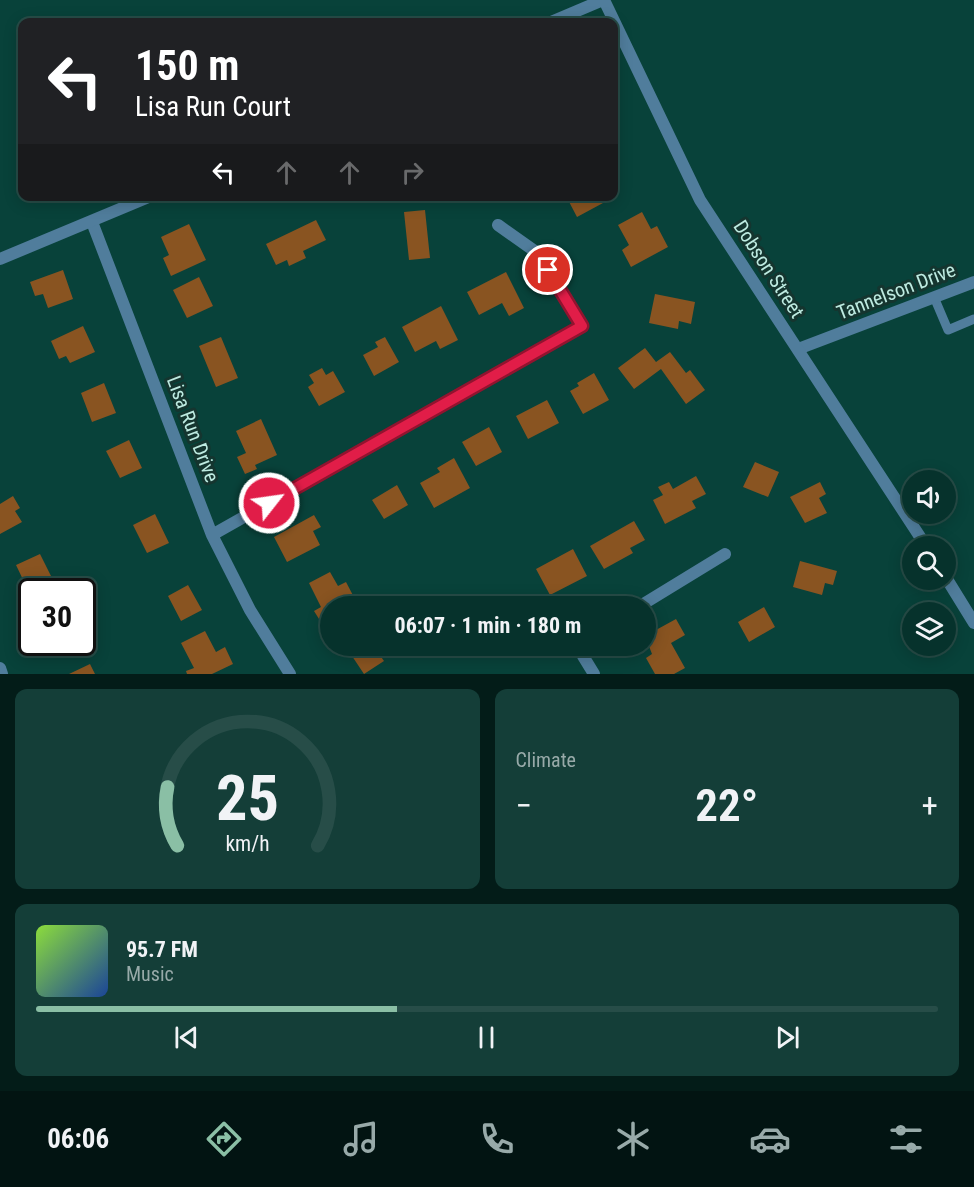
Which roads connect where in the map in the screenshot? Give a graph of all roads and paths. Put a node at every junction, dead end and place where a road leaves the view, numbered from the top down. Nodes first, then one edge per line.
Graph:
1 (603, 0) edge
2 (560, 18) edge
3 (612, 18) edge
4 (618, 31) edge
5 (140, 201) edge
6 (92, 222) junction
7 (498, 225) dead end
8 (0, 259) edge
9 (974, 282) edge
10 (934, 297) junction
11 (974, 319) edge
12 (798, 349) junction
13 (212, 535) junction
14 (920, 536) edge
15 (725, 554) dead end
16 (956, 590) edge
17 (656, 596) edge
18 (970, 607) edge
19 (974, 623) edge
20 (583, 656) edge
21 (0, 668) edge
22 (2, 674) edge
23 (290, 674) edge
24 (594, 674) edge

1 - 2 street
1 - 3 street, Dobson Street
4 - 12 street, Dobson Street
5 - 6 street
6 - 8 street
6 - 13 street, Lisa Run Drive
7 - 13 street
9 - 10 street, Tannelson Drive
10 - 11 lane
10 - 12 street, Tannelson Drive
12 - 14 street, Dobson Street
13 - 23 street, Lisa Run Drive
15 - 17 street
16 - 18 street
18 - 19 street
20 - 24 street
21 - 22 street

